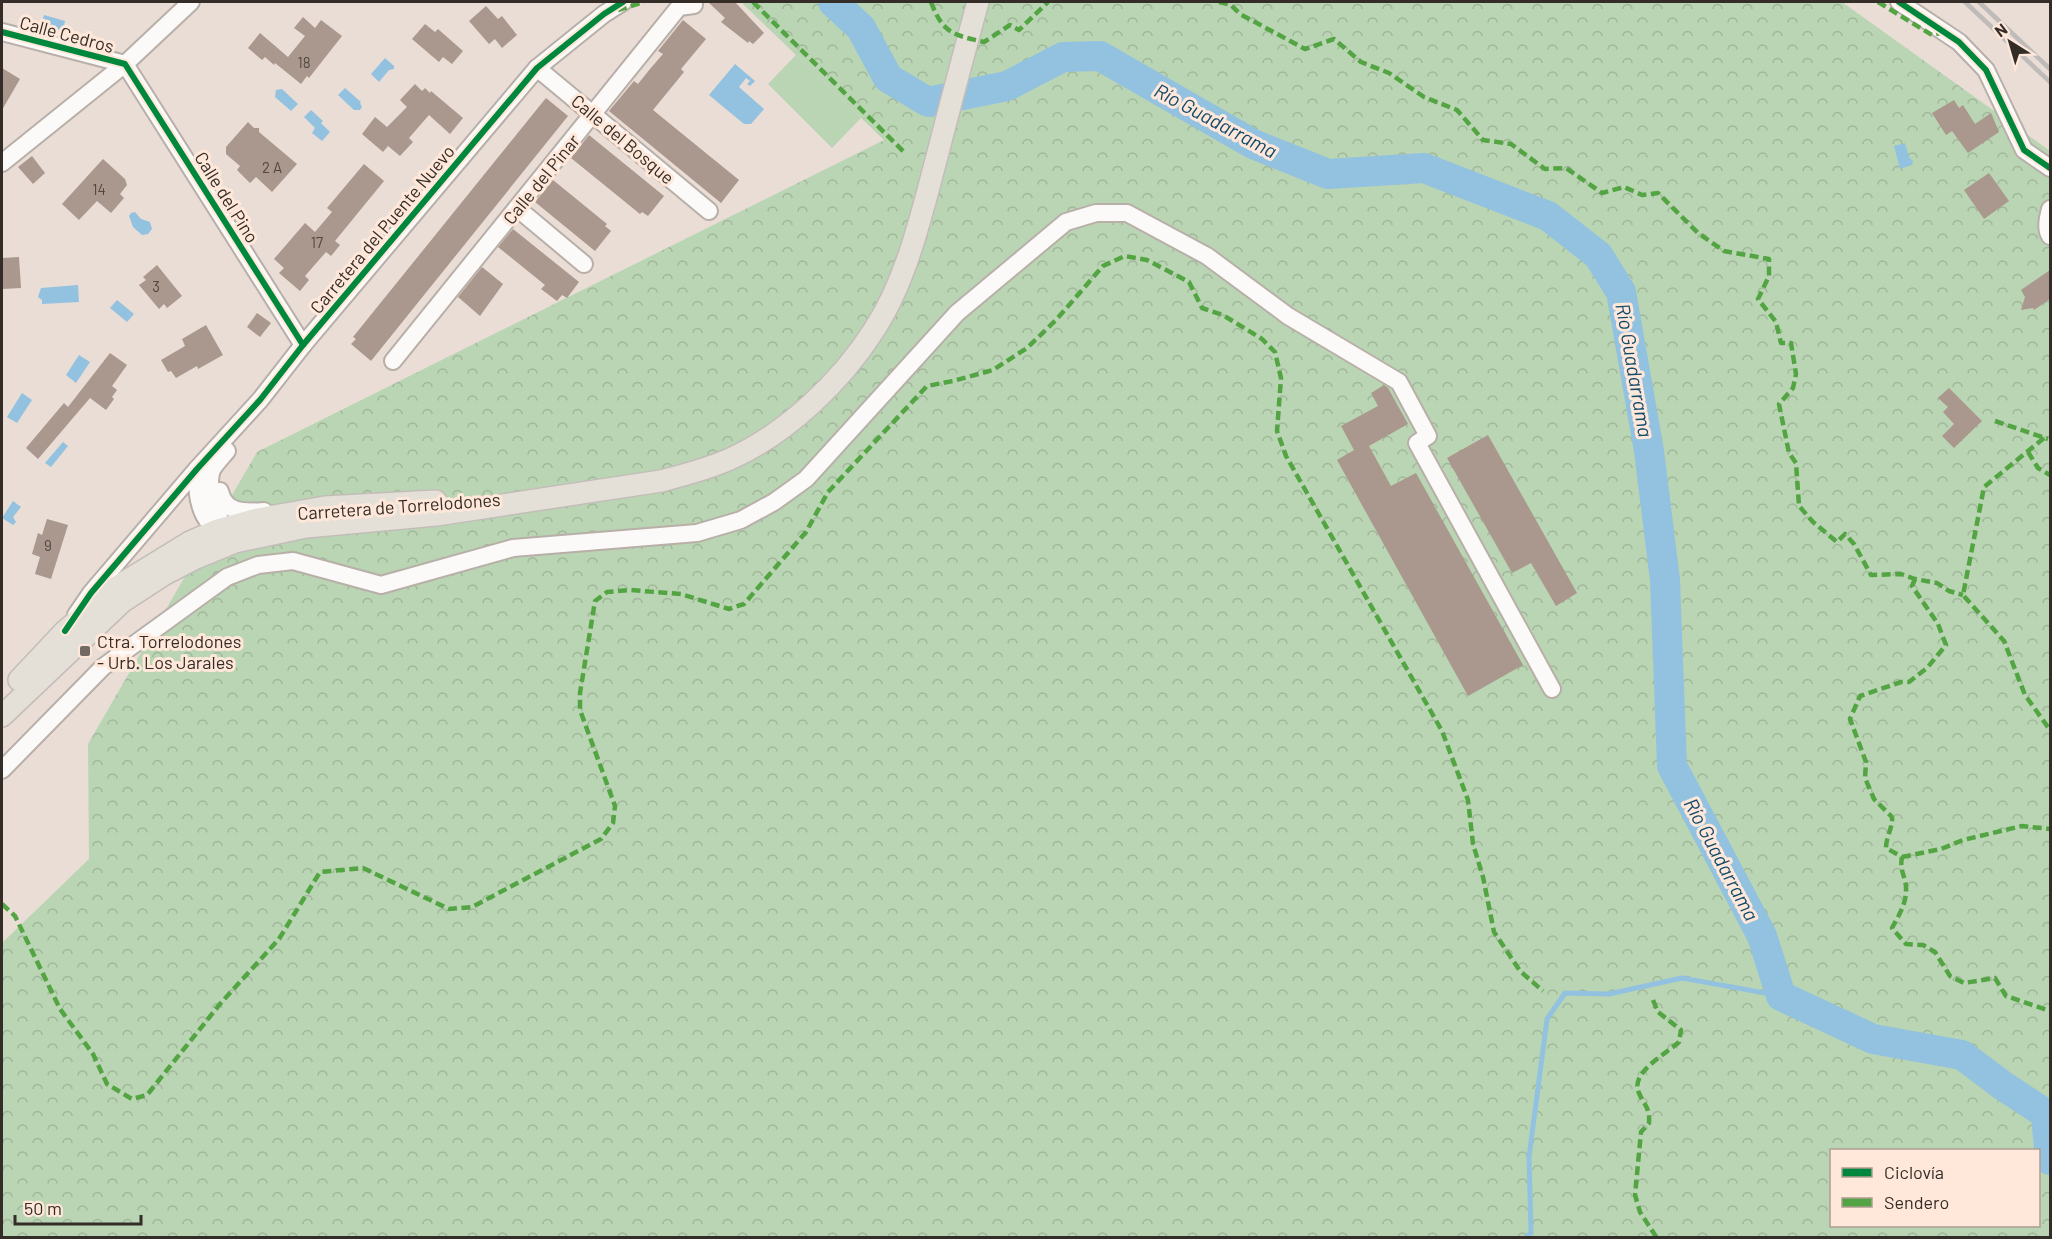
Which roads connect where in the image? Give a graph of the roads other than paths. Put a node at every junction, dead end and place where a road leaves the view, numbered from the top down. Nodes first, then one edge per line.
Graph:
1 (191, 2) edge
2 (623, 2) edge
3 (978, 2) edge
4 (1899, 2) edge
5 (694, 5) dead end
6 (2, 32) edge
7 (125, 64) junction
8 (537, 68) junction
9 (593, 114) junction
10 (2, 163) edge
11 (2050, 168) edge
12 (517, 208) junction
13 (2050, 209) edge
14 (709, 211) dead end
15 (2050, 236) edge
16 (584, 264) dead end
17 (303, 345) junction
18 (393, 361) dead end
19 (260, 400) junction
20 (227, 450) junction
21 (197, 470) junction
22 (571, 494) junction
23 (325, 507) junction
24 (306, 527) junction
25 (217, 530) junction
26 (122, 602) junction
27 (65, 631) junction
28 (1552, 689) dead end
29 (2, 699) edge
30 (2, 716) edge
31 (2, 770) edge

1 - 7 street
2 - 8 street, Carretera del Puente Nuevo
3 - 22 main road, Carretera de Torrelodones
4 - 11 street
5 - 9 street, Calle del Pinar
6 - 7 street, Calle Cedros
7 - 10 street
7 - 17 street, Calle del Pino
8 - 9 street, Calle del Bosque
8 - 17 street, Carretera del Puente Nuevo
9 - 12 street, Calle del Pinar
9 - 14 street, Calle del Bosque
12 - 16 street
12 - 18 street, Calle del Pinar
13 - 15 street
17 - 19 street, Carretera del Puente Nuevo
19 - 20 street
19 - 21 street, Carretera del Puente Nuevo
20 - 23 street
20 - 25 street
21 - 25 street
21 - 27 street, Carretera del Puente Nuevo
22 - 23 main road, Carretera de Torrelodones
22 - 24 main road, Carretera de Torrelodones
23 - 25 main road, Carretera de Torrelodones
24 - 25 street
24 - 26 main road, Carretera de Torrelodones
25 - 26 street
25 - 27 main road, Carretera de Torrelodones
26 - 30 main road, Carretera de Torrelodones
27 - 29 main road, Carretera de Torrelodones
28 - 31 street

